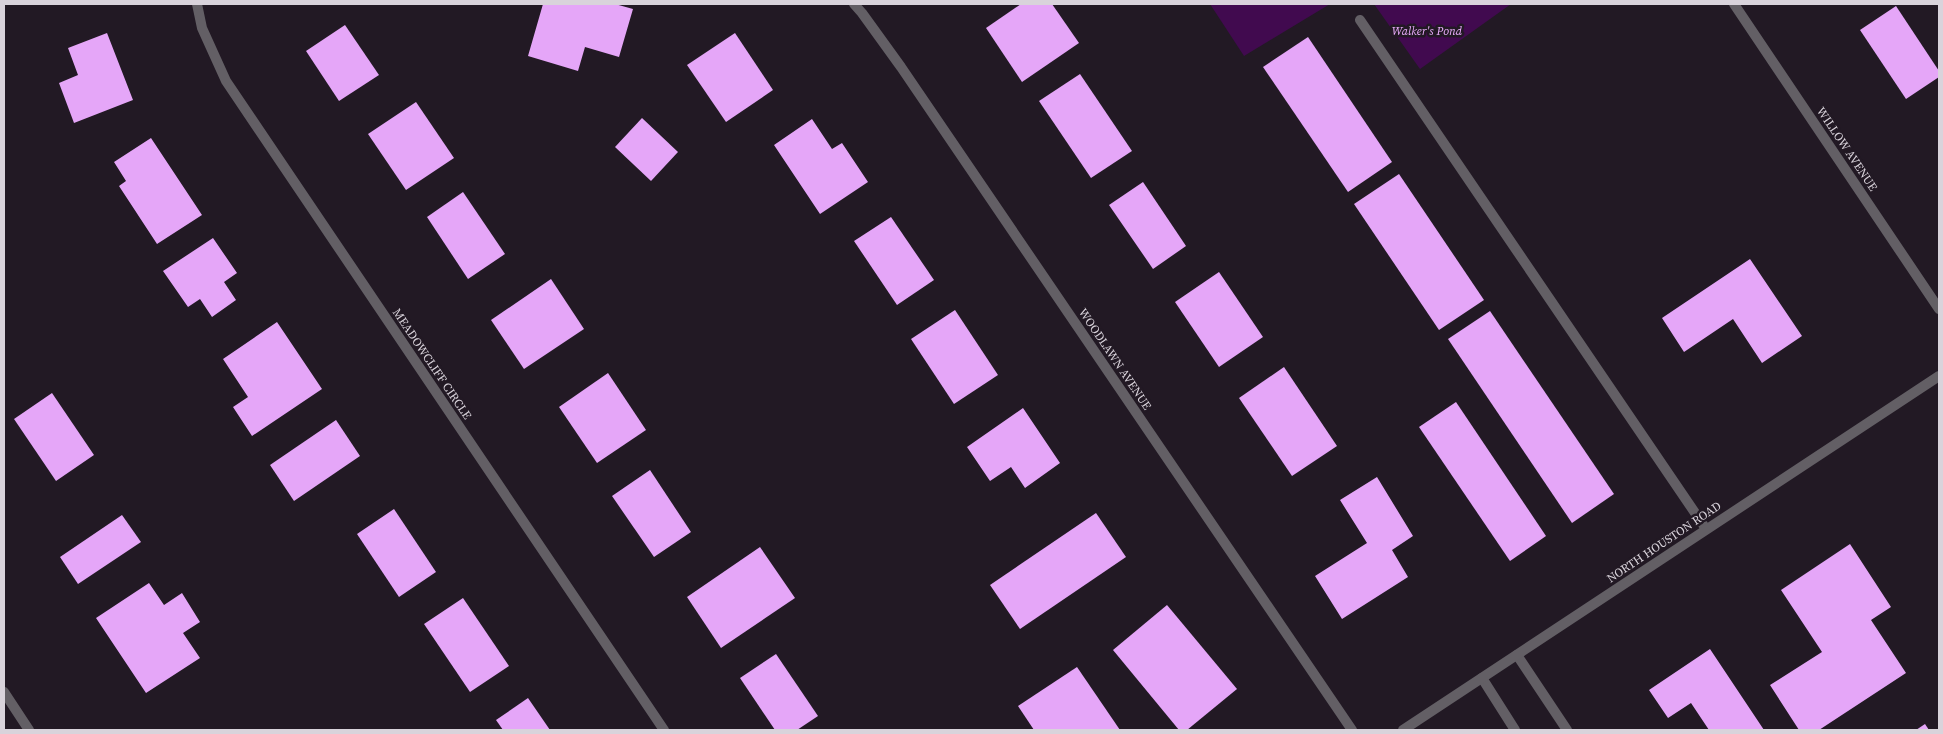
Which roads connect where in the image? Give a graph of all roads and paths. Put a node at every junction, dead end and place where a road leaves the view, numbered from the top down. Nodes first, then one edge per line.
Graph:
1 (198, 4) edge
2 (854, 4) edge
3 (1734, 4) edge
4 (1360, 20) dead end
5 (1939, 309) edge
6 (1939, 376) edge
7 (1706, 529) junction
8 (1517, 655) junction
9 (1482, 678) junction
10 (4, 692) edge
11 (29, 730) edge
12 (664, 730) edge
13 (1352, 730) edge
14 (1403, 730) edge
15 (1515, 730) edge
16 (1567, 730) edge

1 - 12 street, MEADOWCLIFF CIRCLE
2 - 13 street, WOODLAWN AVENUE
3 - 5 street, WILLOW AVENUE
4 - 7 street
6 - 7 street, NORTH HOUSTON ROAD
7 - 8 street, NORTH HOUSTON ROAD
8 - 9 street, NORTH HOUSTON ROAD
8 - 16 street
9 - 14 street, NORTH HOUSTON ROAD
9 - 15 street
10 - 11 street

